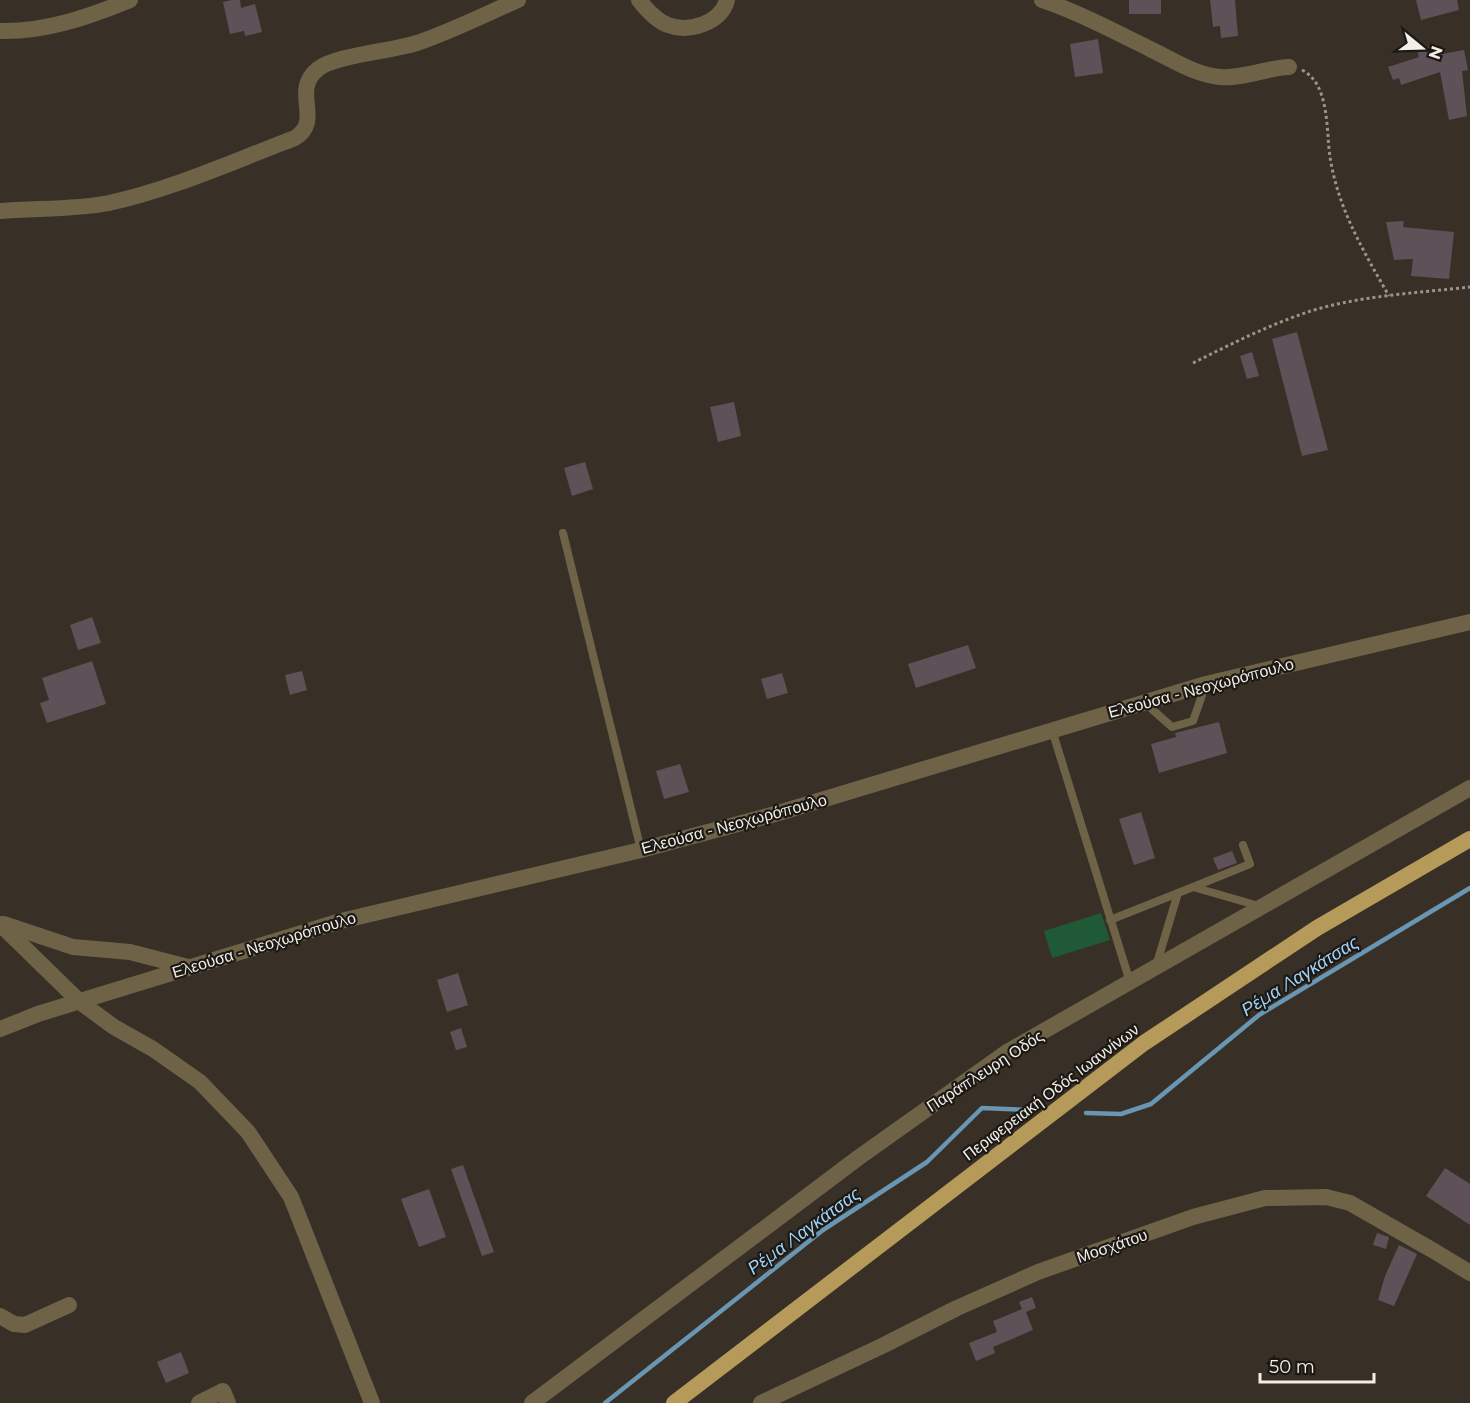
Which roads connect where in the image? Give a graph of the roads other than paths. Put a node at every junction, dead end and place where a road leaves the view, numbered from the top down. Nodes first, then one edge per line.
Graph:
1 (130, 0) edge
2 (518, 0) edge
3 (639, 0) edge
4 (727, 0) edge
5 (1042, 0) edge
6 (0, 31) edge
7 (1288, 67) road end
8 (0, 211) edge
9 (563, 533) dead end
10 (1470, 622) edge
11 (1206, 684) junction
12 (1145, 703) junction
13 (1052, 730) junction
14 (1470, 788) edge
15 (1470, 839) edge
16 (1243, 845) dead end
17 (641, 850) junction
18 (1193, 887) junction
19 (1178, 893) junction
20 (1263, 907) junction
21 (1110, 920) junction
22 (0, 924) edge
23 (188, 967) junction
24 (1155, 969) junction
25 (1130, 984) junction
26 (80, 1002) junction
27 (0, 1029) edge
28 (1470, 1273) edge
29 (69, 1305) dead end
30 (0, 1316) edge
31 (199, 1403) edge
32 (228, 1403) edge
33 (372, 1403) edge
34 (532, 1403) edge
35 (674, 1403) edge
36 (761, 1403) edge

1 - 6 street
2 - 8 street
3 - 4 street
5 - 7 street
9 - 17 lane
10 - 11 street, Ελεούσα - Νεοχωρόπουλο
11 - 12 street, Ελεούσα - Νεοχωρόπουλο
11 - 12 lane
12 - 13 street, Ελεούσα - Νεοχωρόπουλο
13 - 17 street, Ελεούσα - Νεοχωρόπουλο
13 - 21 lane
14 - 20 street, Παράπλευρη Οδός
15 - 35 highway, Περιφερειακή Οδός Ιωαννίνων
16 - 18 lane
17 - 23 street, Ελεούσα - Νεοχωρόπουλο
18 - 19 lane
18 - 20 lane
19 - 21 lane
19 - 24 lane
20 - 24 street, Παράπλευρη Οδός
21 - 25 lane
22 - 23 street
22 - 26 street
23 - 26 street, Ελεούσα - Νεοχωρόπουλο
24 - 25 street, Παράπλευρη Οδός
25 - 34 street, Παράπλευρη Οδός
26 - 27 street, Ελεούσα - Νεοχωρόπουλο
26 - 33 street
28 - 36 street, Μοσχάτου
29 - 30 street
31 - 32 street

